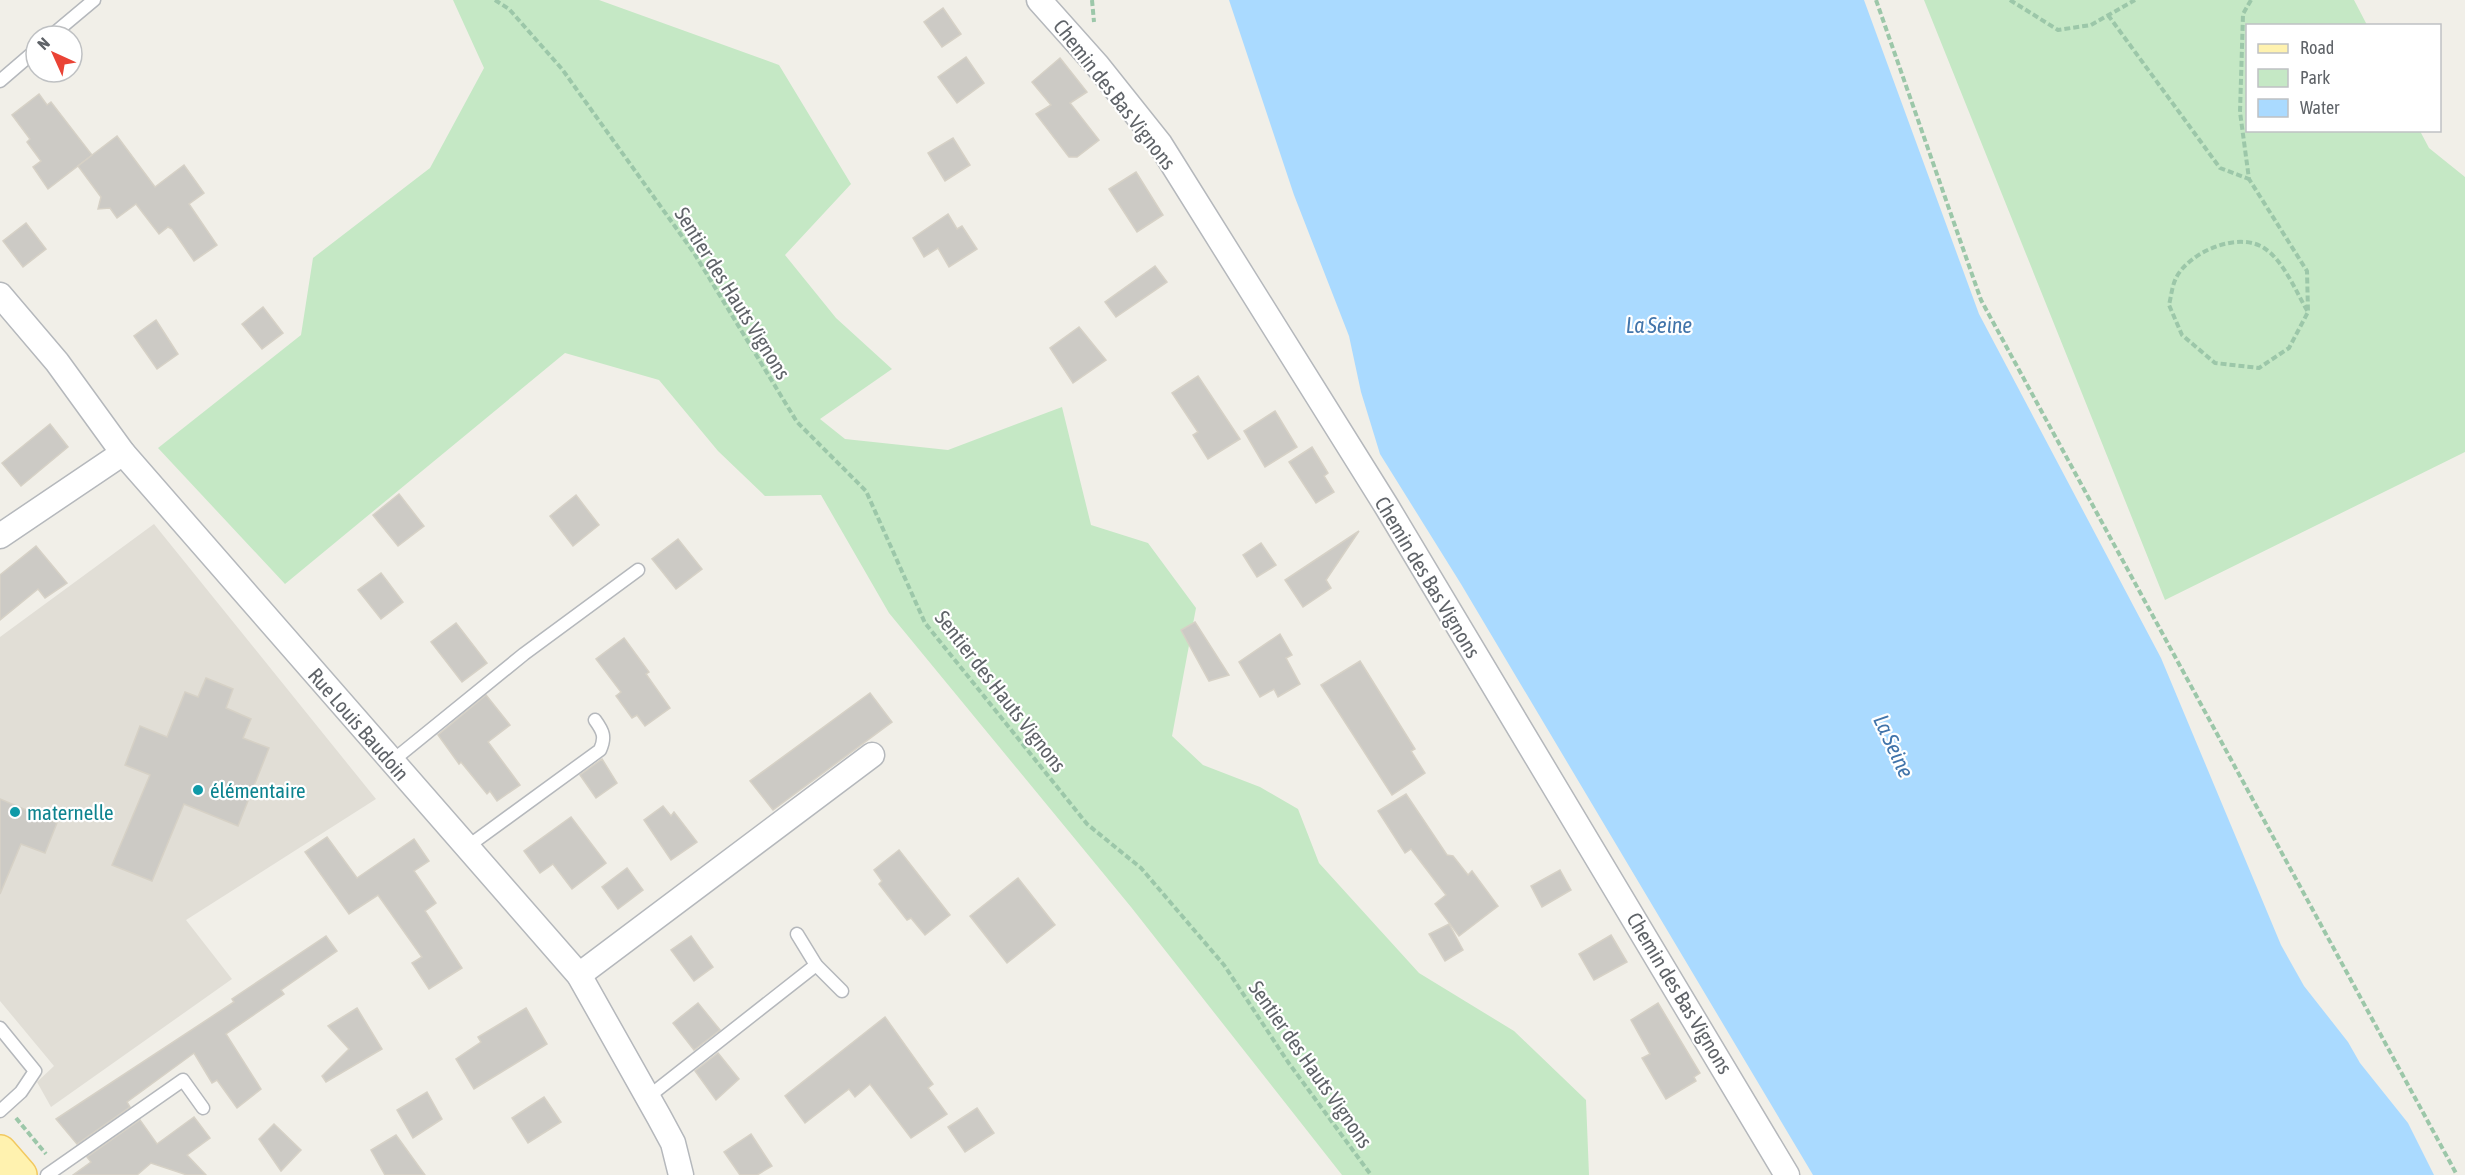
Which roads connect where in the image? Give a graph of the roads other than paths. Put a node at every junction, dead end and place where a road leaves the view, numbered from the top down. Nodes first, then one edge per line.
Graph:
1 (94, 0) edge
2 (1039, 0) edge
3 (65, 24) edge
4 (24, 60) edge
5 (0, 81) edge
6 (0, 296) edge
7 (123, 453) junction
8 (0, 536) edge
9 (638, 570) dead end
10 (595, 720) dead end
11 (872, 755) dead end
12 (391, 762) junction
13 (467, 847) junction
14 (797, 934) dead end
15 (816, 965) junction
16 (579, 975) junction
17 (843, 991) dead end
18 (0, 1028) edge
19 (648, 1097) junction
20 (203, 1108) dead end
21 (3, 1109) edge
22 (0, 1152) edge
23 (20, 1175) edge
24 (47, 1175) edge
25 (681, 1175) edge
26 (1787, 1175) edge

1 - 3 lane
2 - 26 street, Chemin des Bas Vignons
4 - 5 lane
6 - 7 street, Rue Louis Baudoin
7 - 8 street
7 - 12 street, Rue Louis Baudoin
9 - 12 lane
10 - 13 lane
11 - 16 street
12 - 13 street, Rue Louis Baudoin
13 - 16 street, Rue Louis Baudoin
14 - 15 lane
15 - 17 lane
15 - 19 lane
16 - 19 street, Rue Louis Baudoin
18 - 21 lane
19 - 25 street, Rue Louis Baudoin
20 - 24 lane
22 - 23 main road

